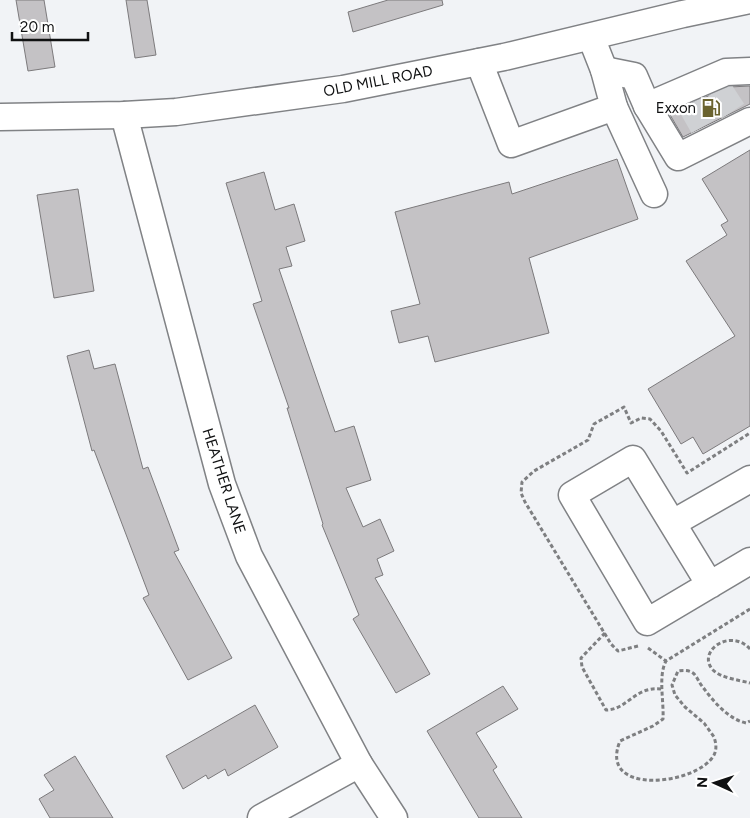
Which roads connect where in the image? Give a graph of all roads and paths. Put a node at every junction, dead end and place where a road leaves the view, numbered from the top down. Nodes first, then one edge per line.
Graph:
1 (750, 0) edge
2 (591, 37) junction
3 (479, 62) junction
4 (604, 70) junction
5 (750, 71) edge
6 (646, 106) junction
7 (614, 107) junction
8 (124, 115) junction
9 (0, 116) edge
10 (742, 119) edge
11 (654, 194) dead end
12 (750, 433) edge
13 (750, 479) edge
14 (673, 523) junction
15 (750, 561) edge
16 (710, 585) junction
17 (750, 609) edge
18 (605, 633) junction
19 (750, 649) edge
20 (666, 661) junction
21 (750, 683) edge
22 (662, 690) junction
23 (750, 721) edge
24 (359, 764) junction
25 (261, 818) edge
26 (394, 818) edge

1 - 2 street, OLD MILL ROAD
2 - 3 street, OLD MILL ROAD
2 - 4 street
3 - 7 street
3 - 8 street, OLD MILL ROAD
4 - 6 street
4 - 7 street
5 - 6 street
6 - 10 street
7 - 11 street
8 - 9 street, OLD MILL ROAD
8 - 24 street, HEATHER LANE
12 - 18 path
13 - 14 street
14 - 16 street
14 - 16 street
15 - 16 street
17 - 20 path
18 - 20 path
18 - 22 path
19 - 21 path
20 - 22 path
22 - 23 path
24 - 25 street
24 - 26 street, HEATHER LANE

